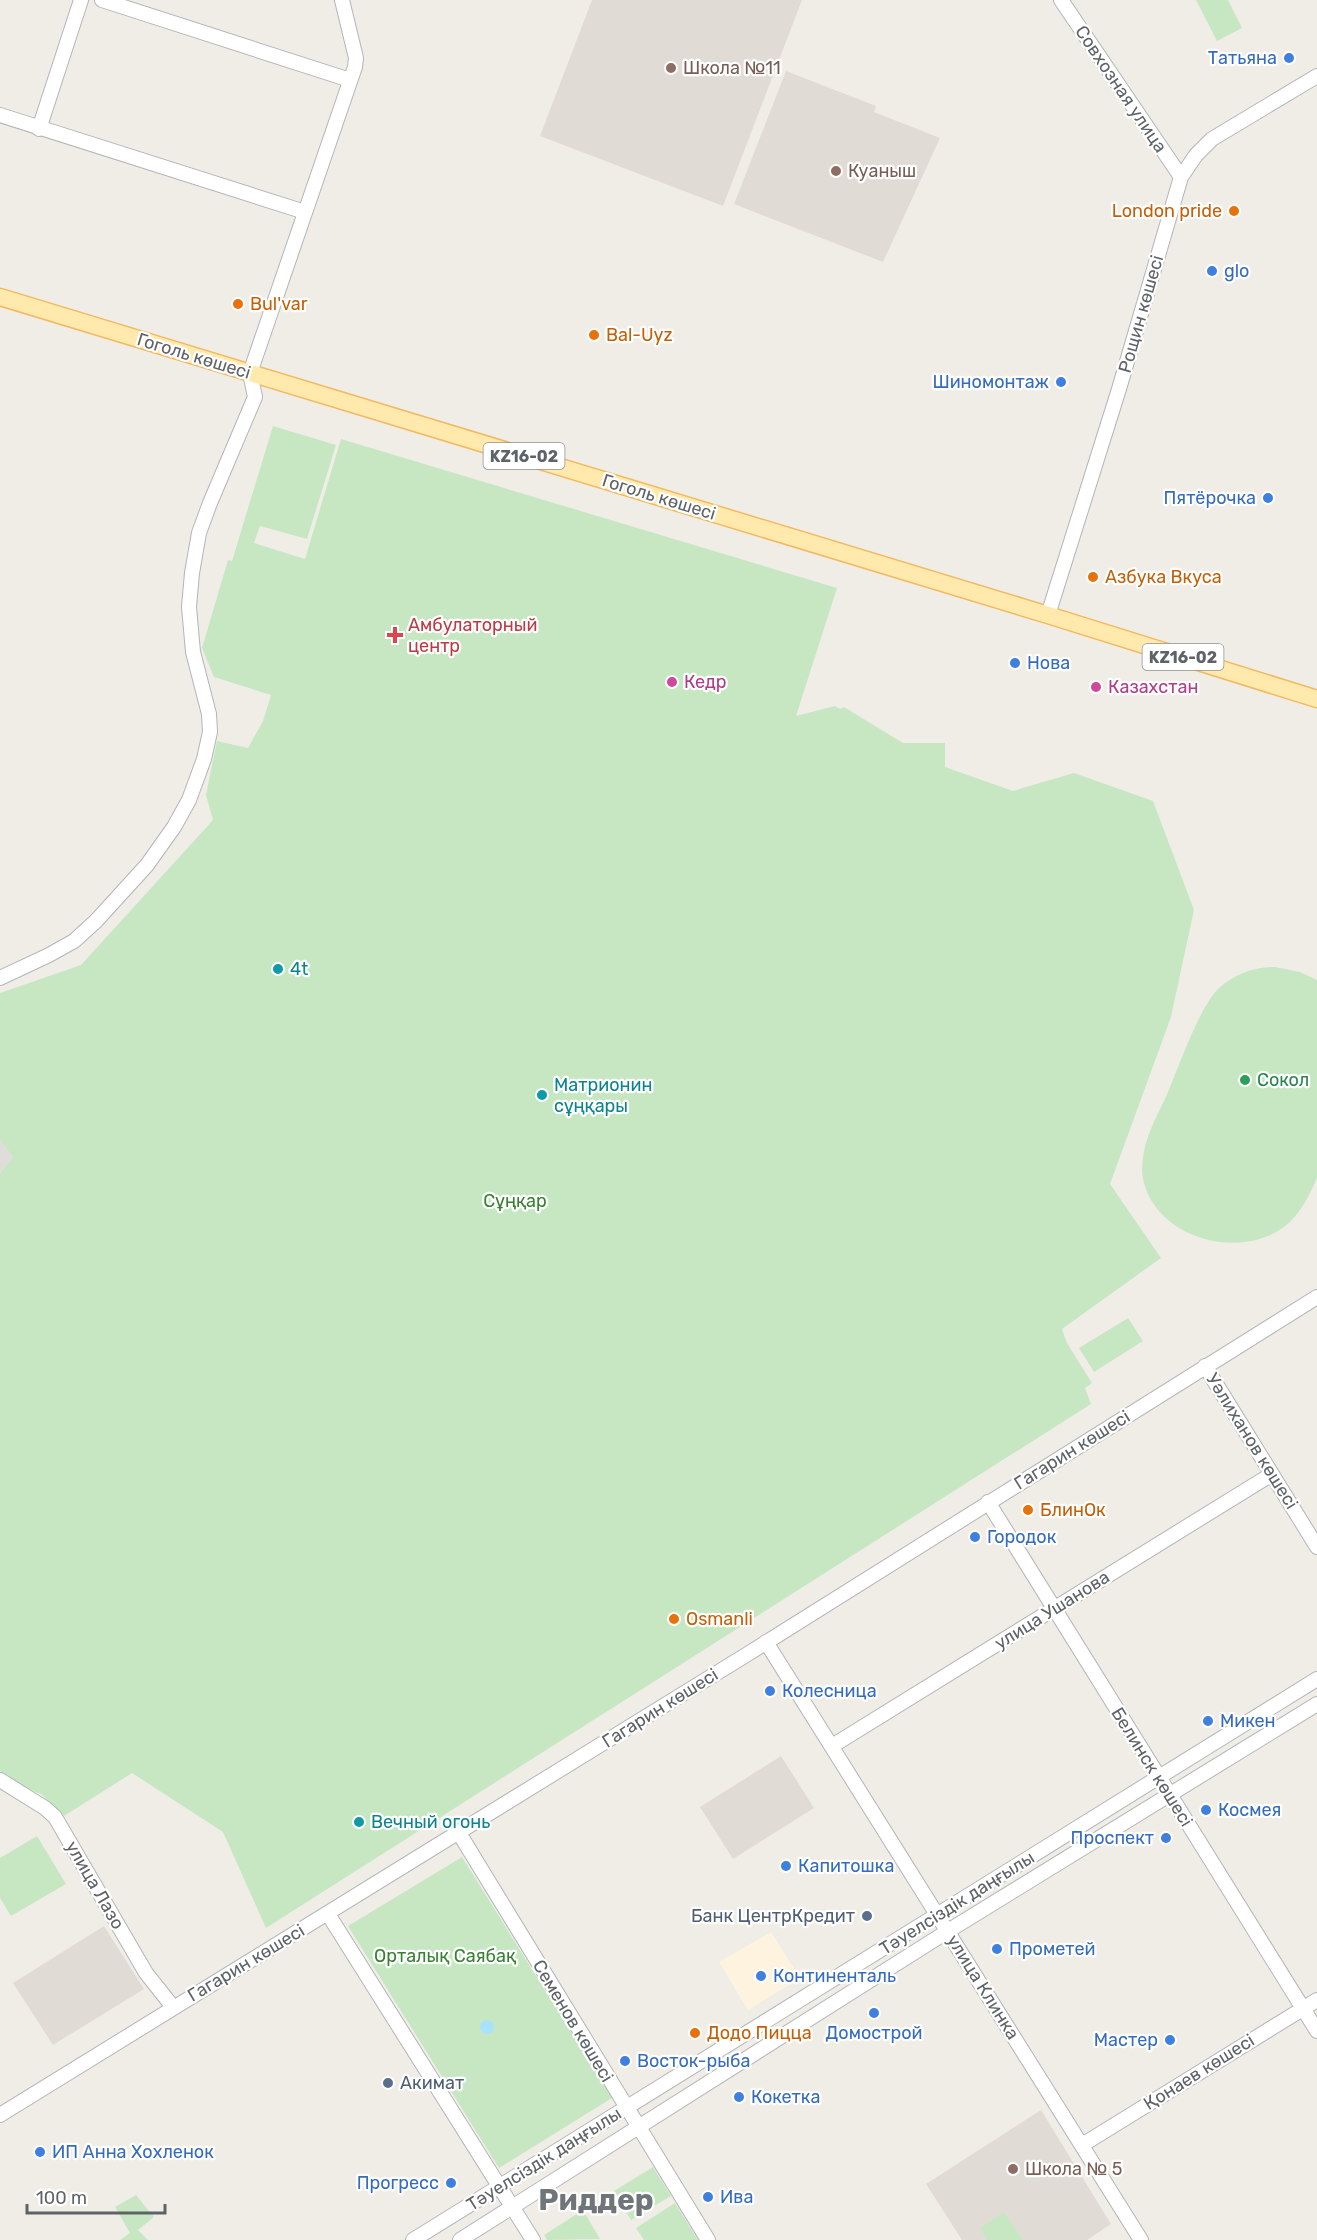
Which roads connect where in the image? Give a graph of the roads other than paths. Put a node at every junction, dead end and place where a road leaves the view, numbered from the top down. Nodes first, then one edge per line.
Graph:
1 (81, 0) edge
2 (102, 0) edge
3 (342, 0) edge
4 (1061, 0) edge
5 (1317, 76) edge
6 (350, 80) junction
7 (0, 115) edge
8 (39, 129) junction
9 (1181, 177) junction
10 (305, 212) junction
11 (0, 297) edge
12 (250, 373) junction
13 (1048, 615) junction
14 (1317, 699) edge
15 (0, 978) edge
16 (1317, 1297) edge
17 (1205, 1366) junction
18 (1272, 1474) junction
19 (988, 1502) junction
20 (1317, 1547) edge
21 (1054, 1608) junction
22 (766, 1642) junction
23 (1317, 1679) edge
24 (1317, 1704) edge
25 (832, 1746) junction
26 (1159, 1777) junction
27 (4, 1788) edge
28 (1169, 1794) junction
29 (459, 1833) junction
30 (328, 1914) junction
31 (938, 1914) junction
32 (948, 1931) junction
33 (1317, 2000) edge
34 (172, 2007) junction
35 (1303, 2008) junction
36 (1317, 2031) edge
37 (626, 2108) junction
38 (0, 2115) edge
39 (638, 2127) junction
40 (1082, 2145) junction
41 (499, 2186) junction
42 (512, 2207) junction
43 (413, 2240) edge
44 (460, 2240) edge
45 (533, 2240) edge
46 (708, 2240) edge
47 (1141, 2240) edge

1 - 8 street
2 - 6 street
3 - 6 street
4 - 9 street, Совхозная улица
5 - 9 street, Рощин көшесі
6 - 10 street
7 - 8 street
8 - 10 street
9 - 13 street, Рощин көшесі
10 - 12 street
11 - 12 main road, Гоголь көшесі / KZ16-02
12 - 13 main road, Гоголь көшесі / KZ16-02
12 - 15 street
13 - 14 main road, Гоголь көшесі / KZ16-02
16 - 17 street, Гагарин көшесі
17 - 18 street, Уәлиханов көшесі
17 - 19 street, Гагарин көшесі
18 - 20 street, Уәлиханов көшесі
18 - 21 street, улица Ушанова
19 - 21 street, Белинск көшесі
19 - 22 street, Гагарин көшесі
21 - 25 street, улица Ушанова
21 - 26 street, Белинск көшесі
22 - 25 street, улица Клинка
22 - 29 street, Гагарин көшесі
23 - 26 street, Тәуелсіздік даңғылы
24 - 28 street, Тәуелсіздік даңғылы
25 - 31 street, улица Клинка
26 - 28 street, Белинск көшесі
26 - 31 street, Тәуелсіздік даңғылы
27 - 34 street, улица Лазо
28 - 32 street, Тәуелсіздік даңғылы
28 - 35 street, Белинск көшесі
29 - 30 street, Гагарин көшесі
29 - 37 street, Семенов көшесі
30 - 34 street, Гагарин көшесі
30 - 41 street
31 - 32 street, улица Клинка
31 - 37 street, Тәуелсіздік даңғылы
32 - 39 street, Тәуелсіздік даңғылы
32 - 40 street, улица Клинка
33 - 35 street, Қонаев көшесі
34 - 38 street, Гагарин көшесі
35 - 36 street, Белинск көшесі
35 - 40 street, Қонаев көшесі
37 - 39 street, Семенов көшесі
37 - 41 street, Тәуелсіздік даңғылы
39 - 42 street, Тәуелсіздік даңғылы
39 - 46 street, Семенов көшесі
40 - 47 street, улица Клинка
41 - 42 street
41 - 43 street, Тәуелсіздік даңғылы
42 - 44 street, Тәуелсіздік даңғылы
42 - 45 street

